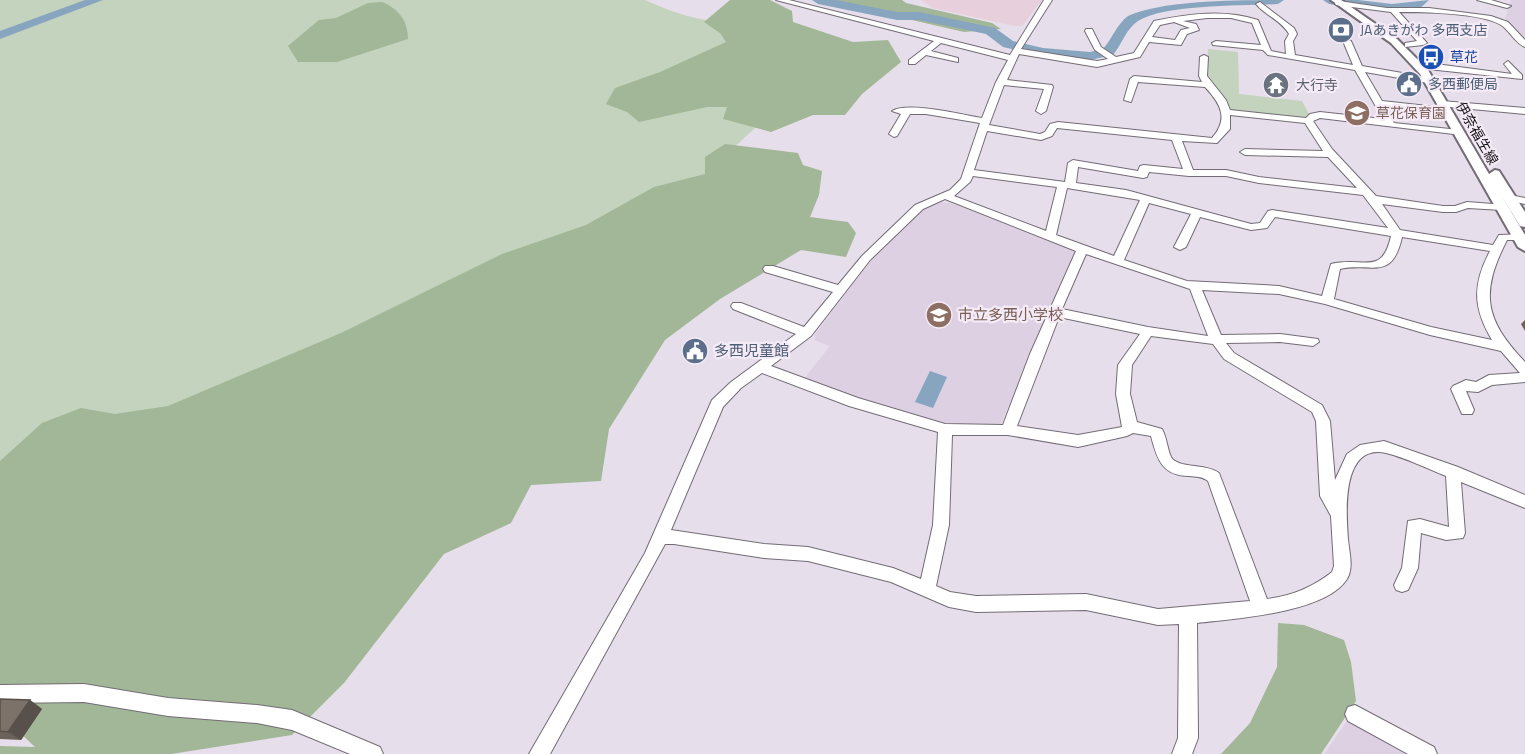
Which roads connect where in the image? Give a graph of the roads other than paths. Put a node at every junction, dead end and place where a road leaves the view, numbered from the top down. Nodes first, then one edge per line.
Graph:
1 (780, 0) edge
2 (1048, 0) edge
3 (1432, 0) edge
4 (1481, 0) edge
5 (1342, 2) edge
6 (1260, 4) dead end
7 (1507, 6) dead end
8 (1429, 10) junction
9 (1394, 11) junction
10 (1174, 20) junction
11 (1089, 31) dead end
12 (1148, 39) junction
13 (940, 40) junction
14 (1347, 41) dead end
15 (1216, 43) dead end
16 (1408, 45) junction
17 (1525, 45) edge
18 (1266, 48) junction
19 (1016, 51) junction
20 (925, 52) junction
21 (1204, 57) dead end
22 (1291, 57) junction
23 (1112, 58) junction
24 (955, 60) dead end
25 (912, 62) dead end
26 (1509, 64) dead end
27 (1428, 66) junction
28 (1359, 69) junction
29 (1428, 80) junction
30 (1000, 82) junction
31 (1208, 85) junction
32 (1128, 100) dead end
33 (1378, 103) junction
34 (1447, 107) junction
35 (1041, 111) dead end
36 (1525, 111) edge
37 (1226, 112) junction
38 (1308, 121) junction
39 (1388, 122) junction
40 (984, 124) junction
41 (1459, 133) junction
42 (894, 134) dead end
43 (1176, 137) junction
44 (1245, 152) dead end
45 (1331, 154) junction
46 (969, 172) junction
47 (1189, 173) junction
48 (1067, 185) junction
49 (946, 196) junction
50 (1369, 196) junction
51 (1146, 198) junction
52 (1510, 198) junction
53 (1525, 201) edge
54 (1502, 207) junction
55 (1197, 212) junction
56 (1525, 223) edge
57 (1395, 232) junction
58 (1522, 236) edge
59 (1050, 237) junction
60 (1180, 247) dead end
61 (1525, 247) edge
62 (1082, 249) junction
63 (1496, 249) junction
64 (1118, 260) junction
65 (769, 269) dead end
66 (1195, 287) junction
67 (841, 290) junction
68 (1326, 301) junction
69 (737, 306) dead end
70 (1055, 312) junction
71 (1148, 331) junction
72 (806, 333) junction
73 (1216, 339) junction
74 (1313, 342) dead end
75 (1502, 347) junction
76 (760, 367) junction
77 (1525, 370) edge
78 (1525, 377) edge
79 (1467, 410) dead end
80 (1130, 427) junction
81 (945, 429) junction
82 (1008, 430) junction
83 (1452, 471) junction
84 (1525, 502) edge
85 (1339, 516) junction
86 (659, 538) junction
87 (1402, 585) dead end
88 (927, 589) junction
89 (1262, 609) junction
90 (1188, 616) junction
91 (0, 694) edge
92 (1355, 714) dead end
93 (373, 754) edge
94 (539, 754) edge
95 (1182, 754) edge
96 (1427, 754) edge

1 - 13 street
2 - 19 street
3 - 8 street
4 - 7 street
5 - 9 street
5 - 16 main road, 伊奈福生線
5 - 29 main road, 伊奈福生線
6 - 22 street
8 - 9 street
8 - 17 street
9 - 16 street
10 - 12 street
10 - 12 street
10 - 18 street
11 - 23 street
12 - 23 street
13 - 19 street
13 - 20 street
14 - 28 street
15 - 18 street
16 - 27 main road, 伊奈福生線
18 - 22 street
19 - 23 street
19 - 30 street
20 - 24 street
20 - 25 street
21 - 31 street
22 - 28 street
26 - 27 street
27 - 34 main road, 伊奈福生線
28 - 29 street
28 - 33 street
29 - 34 main road, 伊奈福生線
30 - 35 street
30 - 40 street
31 - 32 street
31 - 37 street
33 - 34 street
33 - 39 street
34 - 36 street
34 - 41 main road, 伊奈福生線
34 - 52 main road, 伊奈福生線
37 - 38 street
37 - 43 street
38 - 39 street
38 - 45 street
39 - 41 street
40 - 42 street
40 - 43 street
40 - 46 street
41 - 54 main road, 伊奈福生線
43 - 47 street
44 - 45 street
45 - 50 street
46 - 48 street
46 - 49 street
47 - 48 street
47 - 50 street
48 - 51 street
48 - 59 street
49 - 59 street
49 - 67 street
50 - 54 street
50 - 57 street
51 - 55 street
51 - 64 street
52 - 53 street
52 - 56 main road, 伊奈福生線
54 - 58 main road, 伊奈福生線
55 - 57 street
55 - 60 street
57 - 63 street
57 - 68 street
58 - 61 main road, 伊奈福生線
58 - 63 street
59 - 62 street
62 - 64 street
62 - 70 street
63 - 75 street
64 - 66 street
65 - 67 street
66 - 68 street
66 - 73 street
67 - 72 street
68 - 75 street
69 - 72 street
70 - 71 street
70 - 82 street
71 - 73 street
71 - 80 street
72 - 76 street
73 - 74 street
73 - 85 street
75 - 77 street
76 - 81 street
76 - 86 street
78 - 79 street
80 - 82 street
80 - 89 street
81 - 82 street
81 - 88 street
83 - 84 street
83 - 85 street
83 - 87 street
85 - 89 street
86 - 88 street
86 - 94 street
88 - 90 street
89 - 90 street
90 - 95 street
91 - 93 street
92 - 96 street

